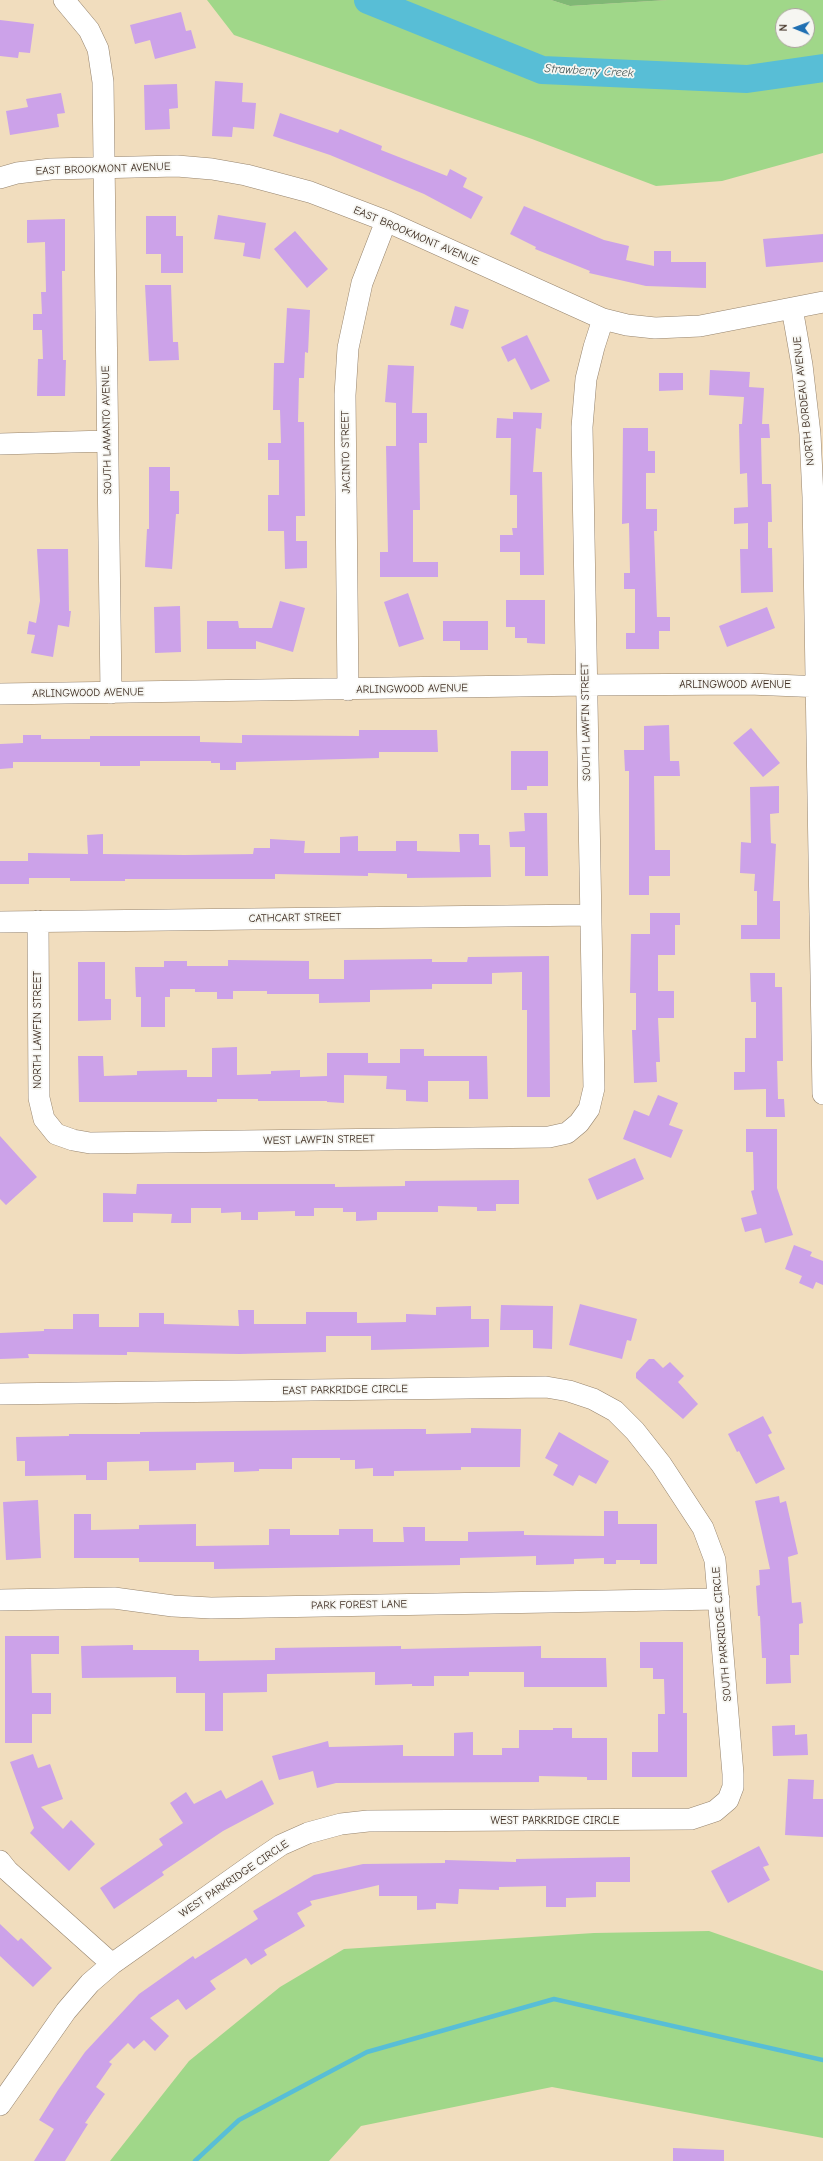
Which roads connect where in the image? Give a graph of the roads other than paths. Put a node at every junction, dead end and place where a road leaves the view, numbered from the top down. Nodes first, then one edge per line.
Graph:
1 (64, 0) edge
2 (103, 167) junction
3 (0, 178) edge
4 (386, 221) junction
5 (823, 302) edge
6 (792, 308) junction
7 (603, 319) junction
8 (107, 441) junction
9 (0, 444) edge
10 (818, 497) edge
11 (585, 685) junction
12 (820, 687) edge
13 (348, 690) junction
14 (111, 692) junction
15 (0, 694) edge
16 (590, 915) junction
17 (38, 921) junction
18 (0, 922) edge
19 (823, 1094) edge
20 (580, 1123) joint
21 (56, 1134) joint
22 (0, 1394) edge
23 (661, 1464) joint
24 (719, 1599) junction
25 (0, 1600) edge
26 (715, 1811) joint
27 (0, 1861) edge
28 (112, 1964) junction
29 (0, 2105) edge

1 - 2 street, SOUTH LAMANTO AVENUE
2 - 3 street, EAST BROOKMONT AVENUE
2 - 4 street, EAST BROOKMONT AVENUE
2 - 8 street, SOUTH LAMANTO AVENUE
4 - 7 street, EAST BROOKMONT AVENUE
4 - 13 street, JACINTO STREET
5 - 6 street, EAST BROOKMONT AVENUE
6 - 7 street, EAST BROOKMONT AVENUE
6 - 10 street, NORTH BORDEAU AVENUE
7 - 11 street, SOUTH LAWFIN STREET
8 - 9 street
8 - 14 street, SOUTH LAMANTO AVENUE
10 - 12 street, NORTH BORDEAU AVENUE
11 - 12 street, ARLINGWOOD AVENUE
11 - 13 street, ARLINGWOOD AVENUE
11 - 16 street, SOUTH LAWFIN STREET
12 - 19 street, NORTH BORDEAU AVENUE
13 - 14 street, ARLINGWOOD AVENUE
14 - 15 street, ARLINGWOOD AVENUE
16 - 17 street, CATHCART STREET
16 - 20 street, SOUTH LAWFIN STREET
17 - 18 street, CATHCART STREET
17 - 21 street, NORTH LAWFIN STREET
20 - 21 street, WEST LAWFIN STREET
22 - 23 street, EAST PARKRIDGE CIRCLE
23 - 24 street, SOUTH PARKRIDGE CIRCLE
24 - 25 street, PARK FOREST LANE
24 - 26 street, SOUTH PARKRIDGE CIRCLE
26 - 28 street, WEST PARKRIDGE CIRCLE
27 - 28 street
28 - 29 street, WEST PARKRIDGE CIRCLE

